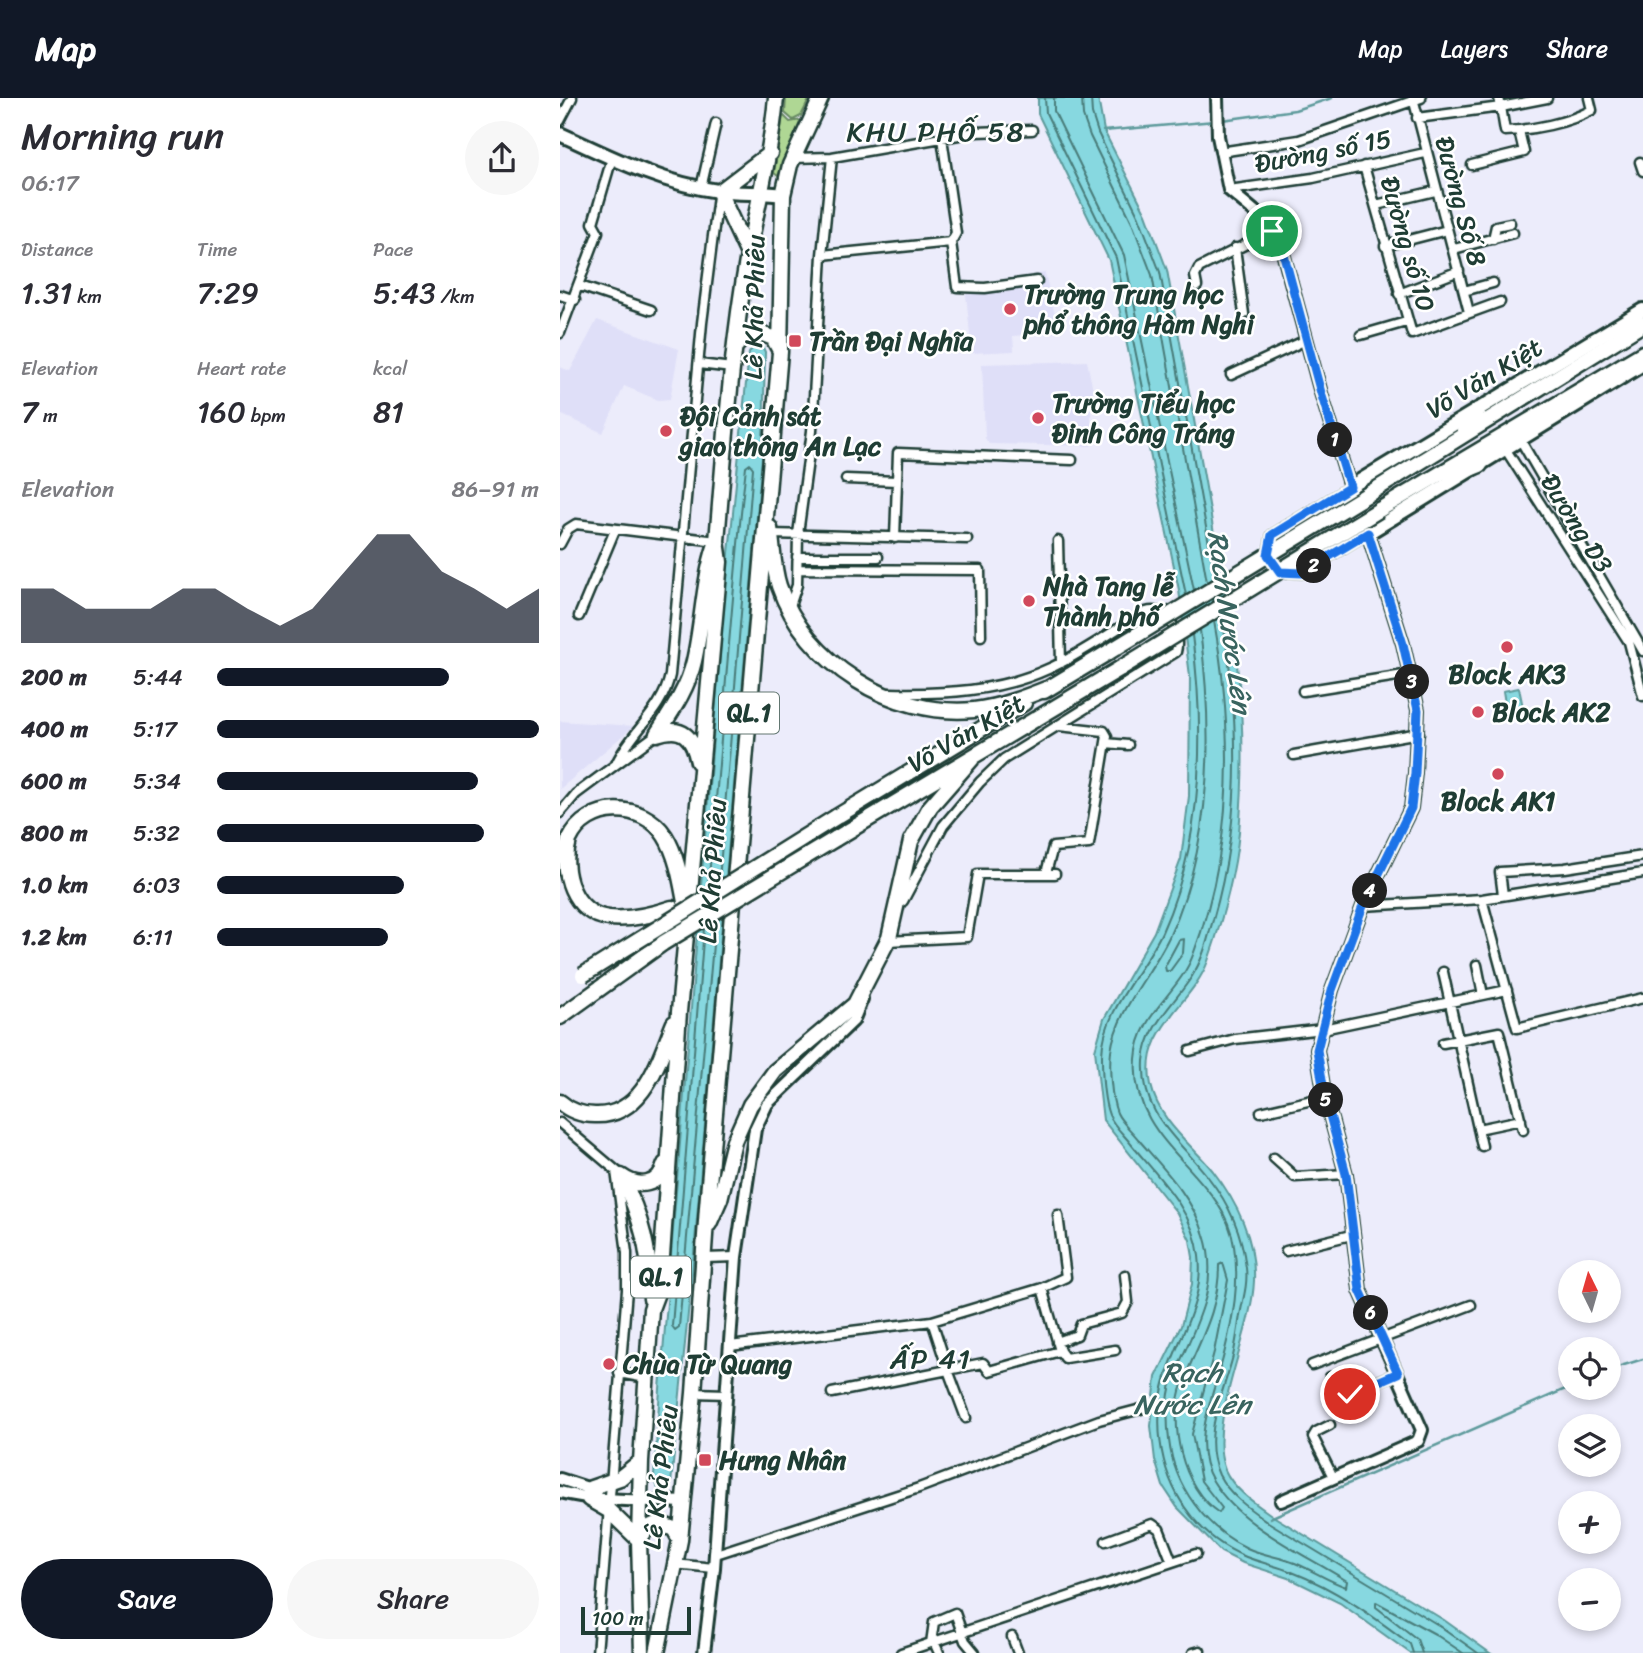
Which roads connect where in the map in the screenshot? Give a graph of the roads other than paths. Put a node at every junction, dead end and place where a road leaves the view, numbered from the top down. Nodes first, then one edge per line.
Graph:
1 (572, 98) edge
2 (776, 98) edge
3 (783, 98) edge
4 (821, 98) edge
5 (1217, 98) edge
6 (1547, 98) edge
7 (1589, 98) edge
8 (1416, 99) edge
9 (1500, 102) edge
10 (1417, 118) junction
11 (560, 121) edge
12 (716, 123) dead end
13 (1032, 130) dead end
14 (1519, 131) junction
15 (560, 134) edge
16 (942, 138) junction
17 (1220, 152) junction
18 (770, 153) junction
19 (1425, 153) junction
20 (832, 157) junction
21 (612, 158) junction
22 (793, 158) junction
23 (1640, 162) dead end
24 (1472, 165) dead end
25 (1364, 166) junction
26 (1643, 171) edge
27 (701, 188) junction
28 (1229, 190) junction
29 (719, 191) junction
30 (1435, 191) junction
31 (762, 192) junction
32 (783, 195) junction
33 (1376, 205) junction
34 (1510, 223) dead end
35 (1447, 230) junction
36 (1272, 231) junction
37 (1513, 233) dead end
38 (1493, 239) junction
39 (951, 242) junction
40 (1385, 246) junction
41 (1235, 248) junction
42 (1454, 249) junction
43 (748, 254) junction
44 (822, 255) junction
45 (1459, 271) junction
46 (1037, 281) dead end
47 (1493, 283) dead end
48 (579, 286) junction
49 (1197, 286) dead end
50 (1464, 291) junction
51 (1399, 294) junction
52 (560, 295) edge
53 (575, 300) junction
54 (1500, 302) dead end
55 (650, 310) dead end
56 (1643, 310) edge
57 (1469, 312) junction
58 (1244, 314) dead end
59 (1406, 322) junction
60 (1643, 324) edge
61 (560, 333) edge
62 (1361, 335) dead end
63 (1306, 340) junction
64 (734, 349) junction
65 (780, 352) junction
66 (1643, 353) edge
67 (1643, 363) edge
68 (699, 364) junction
69 (732, 368) junction
70 (1231, 375) dead end
71 (1478, 410) junction
72 (1462, 434) junction
73 (1523, 445) junction
74 (1509, 453) junction
75 (1072, 460) dead end
76 (1480, 465) junction
77 (846, 480) dead end
78 (897, 481) junction
79 (1350, 487) junction
80 (1400, 498) junction
81 (767, 499) junction
82 (615, 530) junction
83 (1368, 533) junction
84 (771, 534) junction
85 (798, 534) junction
86 (683, 537) junction
87 (895, 538) junction
88 (967, 539) dead end
89 (717, 541) junction
90 (1058, 541) dead end
91 (560, 544) edge
92 (1268, 555) junction
93 (797, 557) junction
94 (878, 557) dead end
95 (798, 569) junction
96 (790, 609) junction
97 (579, 616) dead end
98 (981, 636) dead end
99 (1643, 651) edge
100 (1061, 663) junction
101 (1410, 674) junction
102 (1051, 687) junction
103 (1303, 691) dead end
104 (1643, 696) edge
105 (920, 699) junction
106 (1059, 726) junction
107 (1419, 733) junction
108 (657, 734) junction
109 (1106, 743) junction
110 (1128, 746) dead end
111 (1294, 755) dead end
112 (971, 759) junction
113 (617, 762) junction
114 (701, 779) junction
115 (560, 813) edge
116 (836, 817) junction
117 (908, 849) junction
118 (1643, 856) edge
119 (922, 861) junction
120 (1643, 873) edge
121 (1503, 895) junction
122 (1482, 899) junction
123 (1363, 906) junction
124 (688, 918) junction
125 (893, 923) junction
126 (888, 941) junction
127 (1477, 965) dead end
128 (874, 971) junction
129 (1443, 972) dead end
130 (583, 975) dead end
131 (1507, 990) junction
132 (1483, 995) junction
133 (1643, 998) edge
134 (1450, 1002) junction
135 (679, 1012) junction
136 (560, 1017) edge
137 (1323, 1029) junction
138 (1458, 1040) junction
139 (1443, 1043) dead end
140 (1190, 1051) dead end
141 (1325, 1097) junction
142 (560, 1102) edge
143 (1261, 1112) dead end
144 (560, 1123) edge
145 (1478, 1129) junction
146 (670, 1139) junction
147 (1482, 1146) dead end
148 (1273, 1158) dead end
149 (619, 1173) junction
150 (1346, 1174) junction
151 (1058, 1215) dead end
152 (706, 1232) junction
153 (1351, 1235) junction
154 (1286, 1251) dead end
155 (736, 1256) junction
156 (705, 1258) junction
157 (1125, 1275) dead end
158 (1042, 1288) junction
159 (1471, 1305) dead end
160 (652, 1310) junction
161 (932, 1321) junction
162 (1384, 1338) junction
163 (730, 1346) junction
164 (1059, 1346) junction
165 (1115, 1350) dead end
166 (1312, 1364) dead end
167 (948, 1370) junction
168 (619, 1373) junction
169 (1398, 1373) junction
170 (1330, 1377) dead end
171 (646, 1378) junction
172 (694, 1393) junction
173 (832, 1393) dead end
174 (727, 1394) junction
175 (1141, 1409) dead end
176 (966, 1418) dead end
177 (1330, 1425) dead end
178 (641, 1461) junction
179 (1333, 1477) junction
180 (560, 1479) edge
181 (560, 1492) edge
182 (590, 1494) junction
183 (609, 1497) junction
184 (640, 1500) junction
185 (1281, 1501) dead end
186 (684, 1502) junction
187 (639, 1540) junction
188 (680, 1540) junction
189 (1106, 1541) dead end
190 (1196, 1553) dead end
191 (716, 1554) junction
192 (1172, 1562) junction
193 (674, 1564) junction
194 (715, 1568) junction
195 (963, 1633) junction
196 (1012, 1637) dead end
197 (933, 1642) junction
198 (597, 1653) edge
199 (642, 1653) edge
200 (657, 1653) edge
201 (704, 1653) edge
202 (901, 1653) edge
203 (939, 1653) edge
204 (975, 1653) edge
205 (1018, 1653) edge

1 - 11 street
2 - 18 highway, Lê Khả Phiêu / QL.1
3 - 31 highway, Lê Khả Phiêu / QL.1
4 - 22 highway, Lê Khả Phiêu / QL.1
5 - 17 street
6 - 9 street
7 - 14 street
8 - 10 street, Đường Số 8
8 - 17 street
9 - 10 street
9 - 14 street
10 - 19 street, Đường Số 8
12 - 27 street
13 - 16 street
14 - 24 street
15 - 21 main road
16 - 20 street
16 - 39 street
17 - 28 street
18 - 29 highway
18 - 31 highway, Lê Khả Phiêu / QL.1
19 - 25 street, Đường số 15
19 - 30 street, Đường Số 8
20 - 22 street
20 - 44 street
21 - 27 main road
21 - 48 street
22 - 32 highway, Lê Khả Phiêu / QL.1
23 - 26 street
25 - 28 street, Đường số 15
25 - 33 street, Đường số 10
27 - 29 main road
28 - 36 street
29 - 31 main road
29 - 43 highway
29 - 68 street
30 - 33 street
30 - 35 street, Đường Số 8
31 - 32 main road
31 - 43 highway, Lê Khả Phiêu / QL.1
32 - 65 highway, Lê Khả Phiêu / QL.1
33 - 40 street, Đường số 10
34 - 38 street
35 - 40 street
35 - 42 street, Đường Số 8
36 - 41 street
36 - 63 street
37 - 38 street
38 - 42 street
39 - 44 street
39 - 46 street
40 - 51 street, Đường số 10
41 - 49 street
41 - 58 street
42 - 45 street, Đường Số 8
43 - 64 highway, Lê Khả Phiêu / QL.1
44 - 85 street
45 - 50 street, Đường Số 8
45 - 51 street
47 - 50 street
48 - 53 street
48 - 55 street
50 - 57 street, Đường Số 8
51 - 59 street, Đường số 10
52 - 53 street
53 - 61 street
54 - 57 street
56 - 71 main road, Võ Văn Kiệt
57 - 59 street, Đường số 10
59 - 62 street
60 - 72 highway, Võ Văn Kiệt
63 - 70 street
63 - 79 street
64 - 65 highway
64 - 69 highway, Lê Khả Phiêu / QL.1
65 - 81 highway, Lê Khả Phiêu / QL.1
66 - 80 highway
67 - 73 main road
68 - 69 street
68 - 86 street
69 - 89 highway, Lê Khả Phiêu / QL.1
71 - 72 highway
71 - 79 main road, Võ Văn Kiệt
72 - 92 highway, Võ Văn Kiệt, bridge
73 - 74 main road
73 - 99 street, Đường D3
74 - 76 main road
74 - 104 street, Đường D3
75 - 78 street
76 - 80 highway
76 - 83 main road
77 - 78 street
78 - 87 street
79 - 92 street
80 - 112 highway, Võ Văn Kiệt, bridge
81 - 84 highway
81 - 152 highway, Lê Khả Phiêu / QL.1
82 - 86 street
82 - 91 street
82 - 97 street
83 - 92 street
83 - 101 street
84 - 85 street
84 - 96 highway
85 - 87 street
85 - 93 street
86 - 89 street
86 - 113 street
87 - 88 street
89 - 108 highway
89 - 114 highway, Lê Khả Phiêu / QL.1
90 - 100 street
92 - 102 highway, Võ Văn Kiệt, bridge
93 - 94 street
93 - 95 street
95 - 96 street
95 - 98 street
96 - 105 highway
100 - 105 street
100 - 106 street
101 - 103 street
101 - 107 street
102 - 105 highway
102 - 116 highway, Võ Văn Kiệt
106 - 109 street
106 - 119 street
107 - 111 street
107 - 123 street
108 - 113 street
108 - 114 highway
109 - 110 street
109 - 126 street
112 - 117 highway
112 - 136 highway, Võ Văn Kiệt, bridge
113 - 115 street
114 - 124 highway, Lê Khả Phiêu / QL.1
116 - 124 highway, bridge
116 - 130 highway, bridge
117 - 119 street
117 - 125 highway
118 - 121 street
119 - 125 street
120 - 121 street
121 - 122 street
122 - 123 street
122 - 131 street
123 - 137 street
124 - 135 highway, Lê Khả Phiêu / QL.1
125 - 126 highway
126 - 128 highway
127 - 132 street
128 - 152 highway
128 - 155 street
129 - 134 street
131 - 132 street
131 - 133 street
132 - 134 street
134 - 137 street
134 - 138 street
135 - 142 highway
135 - 146 highway, Lê Khả Phiêu / QL.1
137 - 140 street
137 - 141 street
138 - 139 street
138 - 145 street
138 - 145 street
141 - 143 street
141 - 150 street
144 - 149 street
145 - 147 street
146 - 149 highway
146 - 160 highway, Lê Khả Phiêu / QL.1
148 - 150 street
149 - 160 highway
149 - 168 street
150 - 153 street
151 - 158 street
152 - 156 highway, Lê Khả Phiêu / QL.1
153 - 154 street
153 - 162 street
155 - 156 street
155 - 163 street
156 - 172 highway, Lê Khả Phiêu / QL.1
157 - 164 street
158 - 161 street
158 - 164 street
159 - 162 street
160 - 171 highway, Lê Khả Phiêu / QL.1
161 - 163 street
161 - 167 street
162 - 166 street
162 - 169 street
163 - 174 street
164 - 165 street
164 - 167 street
167 - 173 street
167 - 176 street
168 - 171 street
168 - 183 street
169 - 170 street
169 - 179 street
171 - 178 highway, Lê Khả Phiêu / QL.1
172 - 174 street
172 - 186 highway, Lê Khả Phiêu / QL.1
174 - 191 street
175 - 191 street
177 - 179 street
178 - 183 highway
178 - 184 highway, Lê Khả Phiêu / QL.1
179 - 185 street
180 - 182 street
181 - 182 street
182 - 183 highway
182 - 183 highway
183 - 184 street
183 - 187 highway
183 - 198 street
184 - 186 street
184 - 187 highway, Lê Khả Phiêu / QL.1
186 - 188 highway, Lê Khả Phiêu / QL.1
187 - 188 highway
187 - 199 highway, Lê Khả Phiêu / QL.1
188 - 193 highway, Lê Khả Phiêu / QL.1
189 - 192 street
190 - 192 street
191 - 194 street
192 - 195 street
193 - 194 street
193 - 200 highway, Lê Khả Phiêu / QL.1
194 - 201 street
195 - 197 street
195 - 197 street
195 - 204 street
196 - 205 street
197 - 202 street
197 - 203 street

